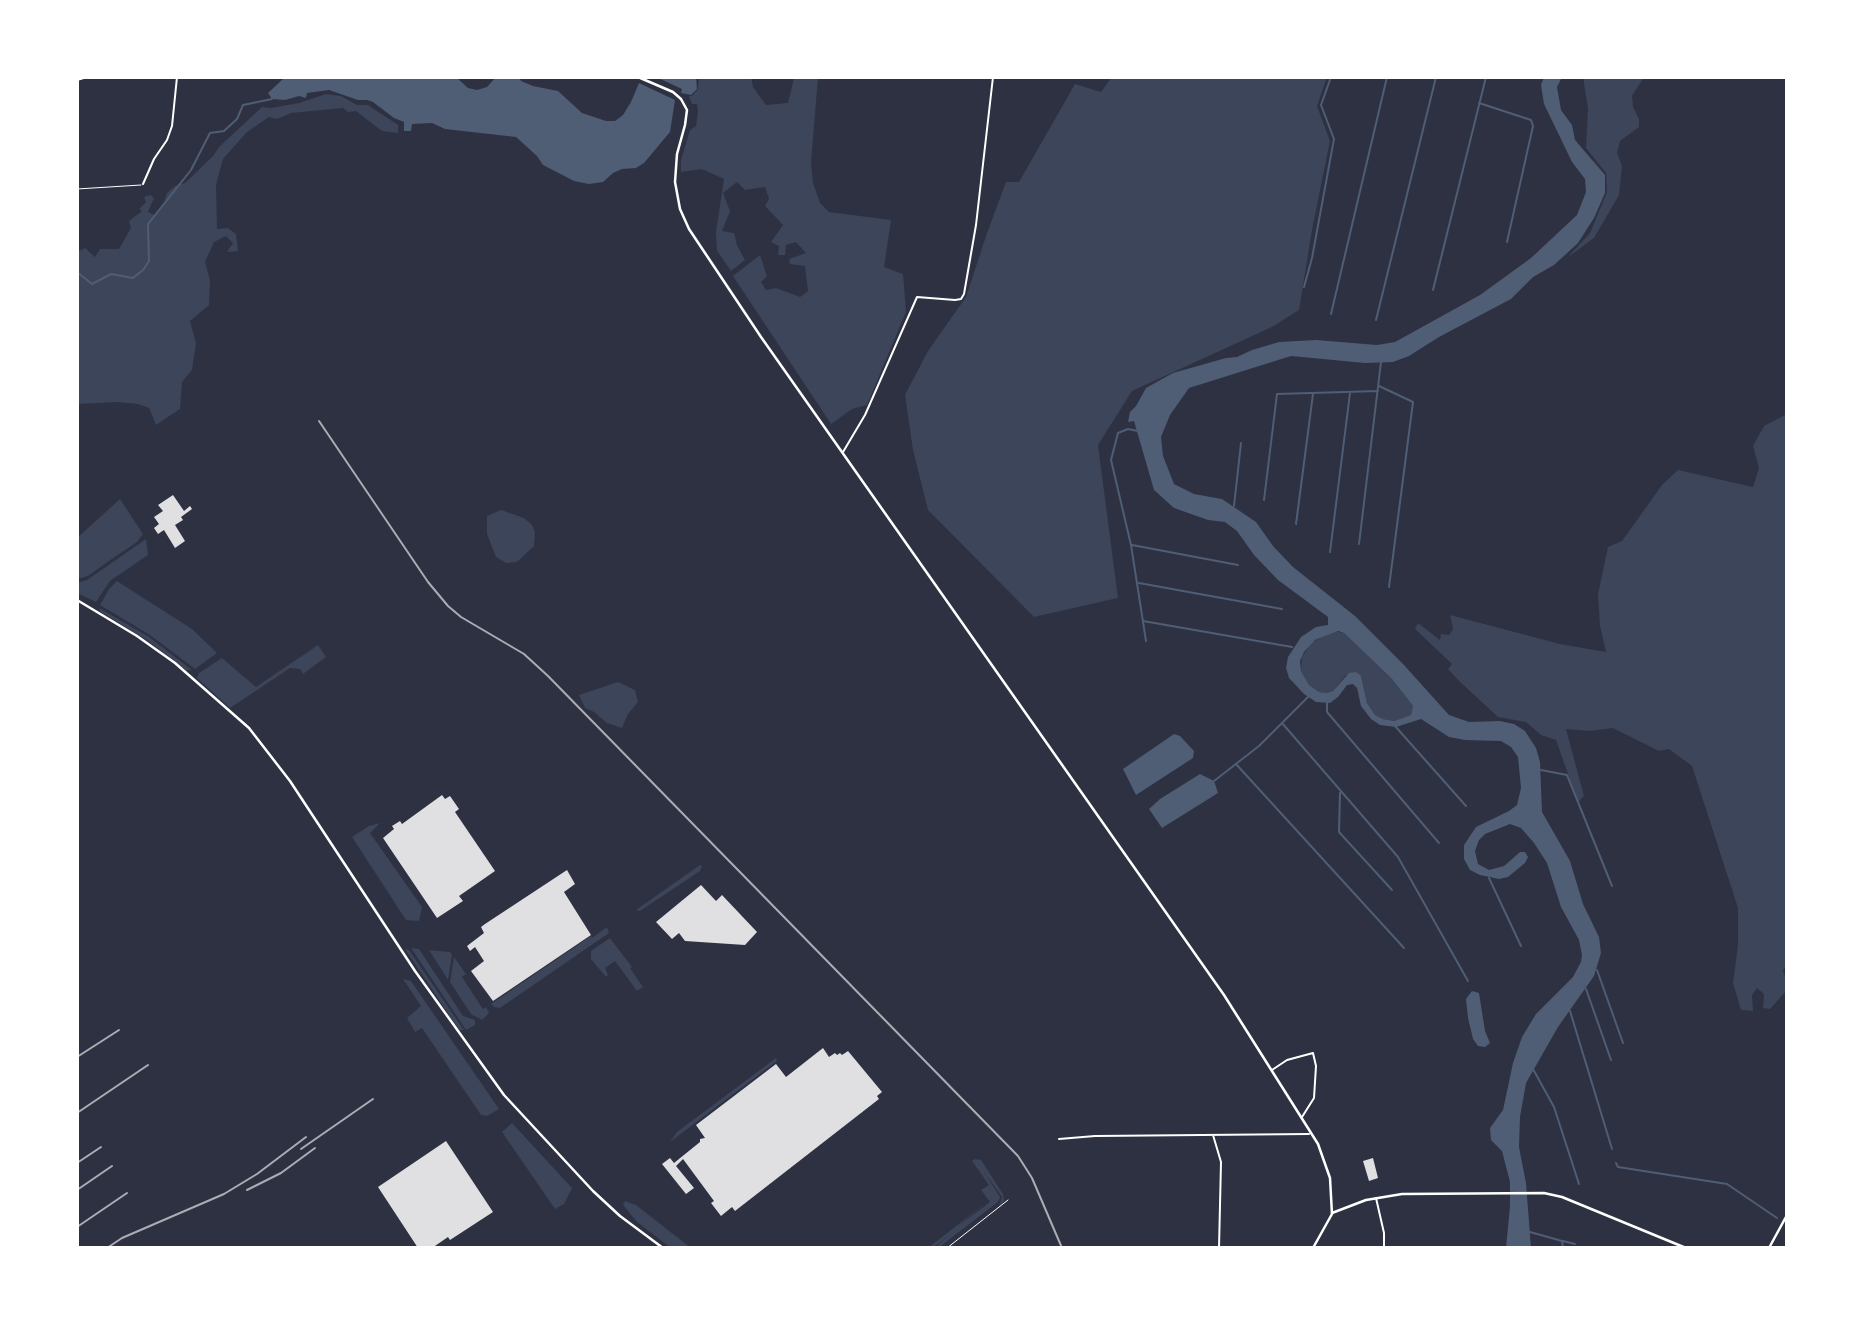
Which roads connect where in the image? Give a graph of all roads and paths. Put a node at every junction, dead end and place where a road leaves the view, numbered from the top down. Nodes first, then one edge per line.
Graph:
1 (87, 77) edge
2 (177, 77) edge
3 (638, 77) edge
4 (993, 77) edge
5 (82, 78) edge
6 (77, 80) edge
7 (143, 184) joint
8 (77, 189) edge
9 (843, 453) junction
10 (77, 600) edge
11 (1272, 1070) junction
12 (1302, 1117) junction
13 (1311, 1133) junction
14 (1213, 1134) junction
15 (1059, 1139) dead end
16 (1376, 1198) junction
17 (1008, 1200) dead end
18 (1332, 1213) junction
19 (1787, 1214) edge
20 (663, 1248) edge
21 (947, 1248) edge
22 (1219, 1248) edge
23 (1313, 1248) edge
24 (1384, 1248) edge
25 (1686, 1248) edge
26 (1769, 1248) edge

1 - 5 street
2 - 7 street
3 - 9 main road
4 - 9 street
5 - 6 street
7 - 8 lane
9 - 11 main road
10 - 20 main road
11 - 12 main road
11 - 12 street
12 - 13 main road
13 - 14 street
13 - 18 main road
14 - 15 street
14 - 22 street
16 - 18 main road
16 - 24 street
16 - 25 main road
17 - 21 lane
18 - 23 main road
19 - 26 main road

